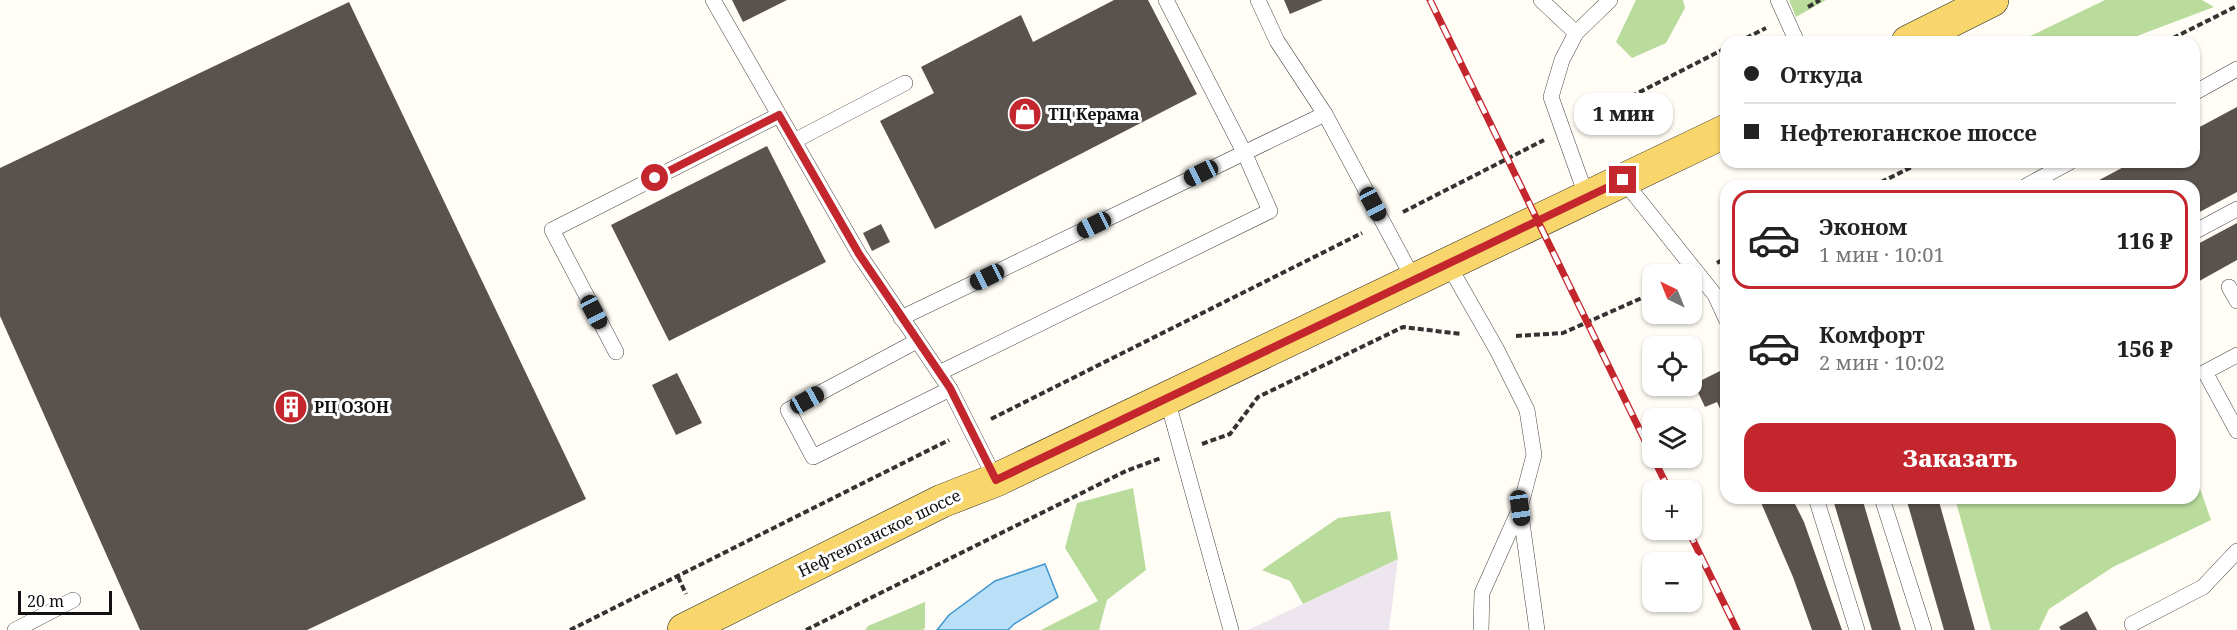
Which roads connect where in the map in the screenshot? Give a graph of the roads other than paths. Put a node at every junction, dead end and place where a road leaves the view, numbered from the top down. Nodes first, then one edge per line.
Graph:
1 (713, 0) edge
2 (1166, 0) edge
3 (1258, 0) edge
4 (1541, 0) edge
5 (1610, 0) edge
6 (1778, 0) edge
7 (1992, 0) edge
8 (1576, 33) junction
9 (1794, 36) edge
10 (1920, 36) edge
11 (2237, 69) edge
12 (905, 83) dead end
13 (2200, 90) edge
14 (1325, 114) junction
15 (779, 115) junction
16 (1720, 134) edge
17 (794, 141) junction
18 (1244, 152) junction
19 (2059, 168) edge
20 (1623, 180) junction
21 (2037, 180) edge
22 (1587, 198) junction
23 (2237, 209) edge
24 (2200, 229) edge
25 (1448, 264) junction
26 (1414, 280) junction
27 (2229, 286) dead end
28 (2237, 301) edge
29 (1720, 307) edge
30 (901, 318) junction
31 (917, 341) junction
32 (616, 352) dead end
33 (2237, 355) edge
34 (939, 373) junction
35 (950, 388) junction
36 (1167, 399) junction
37 (2237, 431) edge
38 (996, 480) junction
39 (1819, 504) edge
40 (1884, 504) edge
41 (1520, 508) junction
42 (2237, 552) edge
43 (73, 600) dead end
44 (2132, 624) dead end
45 (15, 630) edge
46 (684, 630) edge
47 (1231, 630) edge
48 (1481, 630) edge
49 (1537, 630) edge
50 (1857, 630) edge
51 (1924, 630) edge

1 - 15 lane
2 - 18 lane
3 - 14 lane
4 - 8 lane
5 - 8 lane
6 - 9 lane
7 - 10 main road
8 - 22 lane
11 - 13 lane
12 - 17 lane
14 - 18 lane
14 - 26 lane
15 - 17 lane
15 - 32 lane
16 - 20 main road, Нефтеюганское шоссе
17 - 30 lane
18 - 30 lane
18 - 34 lane
19 - 21 lane
20 - 22 main road, Нефтеюганское шоссе
20 - 29 lane
22 - 25 main road, Нефтеюганское шоссе
23 - 24 lane
25 - 26 main road, Нефтеюганское шоссе
25 - 41 lane
26 - 36 main road, Нефтеюганское шоссе
27 - 28 lane
30 - 31 lane
31 - 34 lane
31 - 35 lane
33 - 37 lane
34 - 35 lane
35 - 38 lane
36 - 38 main road, Нефтеюганское шоссе
36 - 47 lane
38 - 46 main road, Нефтеюганское шоссе
39 - 50 lane
40 - 51 lane
41 - 48 lane
41 - 49 lane
42 - 44 lane
43 - 45 lane

